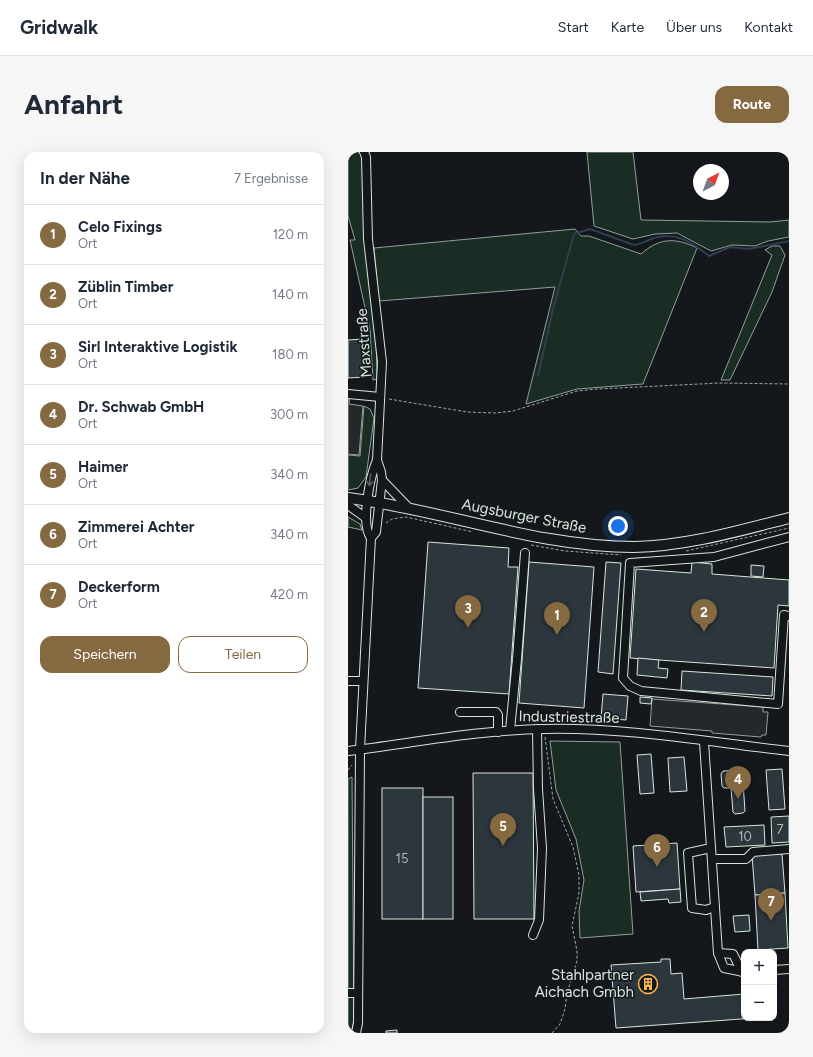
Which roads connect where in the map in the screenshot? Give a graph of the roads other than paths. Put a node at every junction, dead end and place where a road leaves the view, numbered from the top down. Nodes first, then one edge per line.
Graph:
1 (364, 152) edge
2 (348, 394) edge
3 (380, 397) junction
4 (377, 460) junction
5 (382, 480) junction
6 (348, 498) edge
7 (368, 500) junction
8 (379, 502) junction
9 (348, 505) edge
10 (408, 507) junction
11 (366, 518) junction
12 (789, 518) edge
13 (789, 537) edge
14 (370, 538) junction
15 (525, 553) dead end
16 (789, 616) edge
17 (348, 681) edge
18 (363, 681) junction
19 (460, 712) dead end
20 (541, 729) junction
21 (510, 730) junction
22 (498, 732) junction
23 (704, 742) junction
24 (360, 749) junction
25 (348, 750) edge
26 (789, 751) edge
27 (711, 848) junction
28 (789, 849) edge
29 (712, 859) junction
30 (715, 907) junction
31 (533, 935) dead end
32 (718, 953) junction
33 (741, 968) edge
34 (789, 969) edge
35 (777, 970) edge
36 (741, 972) edge
37 (348, 993) edge
38 (358, 993) junction
39 (356, 1033) edge

1 - 3 street, Maxstraße
2 - 3 street
3 - 4 street, Maxstraße
4 - 5 street, Maxstraße
4 -> 7 street, Maxstraße
5 - 8 street, Maxstraße
5 - 10 street
6 - 7 main road, Augsburger Straße
7 - 8 main road, Augsburger Straße
7 - 11 street, Maxstraße
8 - 10 main road, Augsburger Straße
8 - 14 street, Maxstraße
9 - 11 street
10 - 12 main road, Augsburger Straße
11 - 14 street, Maxstraße
13 - 16 street
14 - 18 street
15 - 21 street
17 - 18 street
18 - 24 street
19 - 22 street
20 - 21 street, Industriestraße
20 - 23 street, Industriestraße
20 - 31 street
21 - 22 street, Industriestraße
22 - 24 street, Industriestraße
23 - 26 street, Industriestraße
23 - 27 street
24 - 25 street, Industriestraße
24 - 38 street
27 - 29 street
27 - 30 street
28 - 29 street
29 - 30 street
30 - 32 street
32 - 33 street
32 - 36 street
34 - 35 street
37 - 38 street
38 - 39 street

